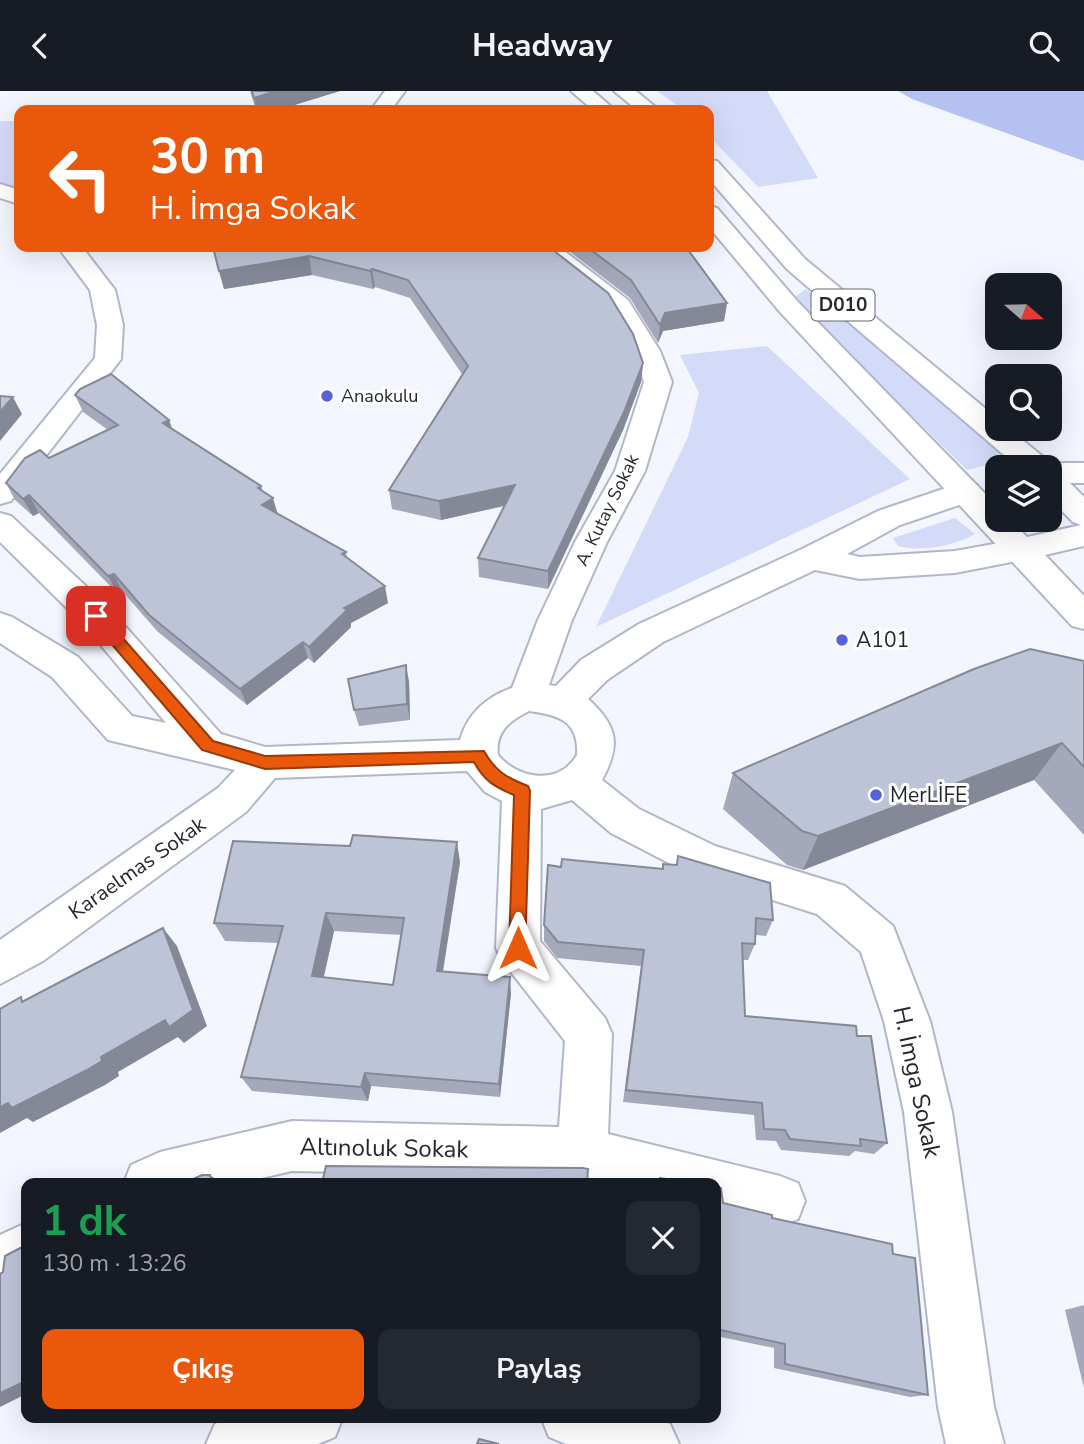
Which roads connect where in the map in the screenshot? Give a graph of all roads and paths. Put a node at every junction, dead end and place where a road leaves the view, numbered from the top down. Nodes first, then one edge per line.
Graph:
1 (581, 91) edge
2 (624, 91) edge
3 (599, 105) edge
4 (642, 105) edge
5 (714, 172) edge
6 (714, 219) edge
7 (74, 252) edge
8 (546, 252) edge
9 (1023, 455) edge
10 (932, 457) junction
11 (1062, 473) edge
12 (1084, 473) edge
13 (985, 487) edge
14 (966, 492) junction
15 (1062, 493) edge
16 (0, 495) edge
17 (919, 507) junction
18 (1084, 515) edge
19 (0, 524) edge
20 (1084, 535) edge
21 (1021, 549) junction
22 (812, 558) junction
23 (955, 562) junction
24 (1058, 589) junction
25 (1084, 617) edge
26 (0, 626) edge
27 (546, 699) junction
28 (208, 746) junction
29 (479, 755) junction
30 (265, 763) junction
31 (576, 782) junction
32 (522, 791) junction
33 (0, 963) edge
34 (582, 1152) junction
35 (158, 1178) edge
36 (687, 1178) edge
37 (721, 1186) edge
38 (780, 1201) dead end
39 (21, 1252) edge
40 (0, 1263) edge
41 (278, 1423) edge
42 (587, 1423) edge
43 (235, 1444) edge
44 (650, 1444) edge
45 (975, 1444) edge

1 - 3 main road
2 - 4 main road
5 - 9 main road, D010
6 - 10 main road, D010
7 - 16 main road
8 - 27 main road, A. Kutay Sokak
10 - 14 main road
10 - 17 main road
11 - 12 main road
13 - 14 main road
14 - 17 main road
14 - 21 main road
15 - 18 main road
17 - 22 main road
19 - 28 main road
20 - 21 main road
21 - 23 main road
21 - 24 main road
22 - 23 main road
22 - 27 main road
23 - 24 main road
24 - 25 main road
26 - 28 main road
27 - 29 main road
27 - 31 main road
28 - 30 main road
29 - 30 main road
29 - 32 main road
30 - 33 main road, Karaelmas Sokak
31 - 32 main road
31 - 45 main road, H. İmga Sokak
32 - 34 main road
34 - 35 main road, Altınoluk Sokak
34 - 36 main road, Altınoluk Sokak
37 - 38 main road
39 - 40 main road
41 - 43 main road
42 - 44 main road

